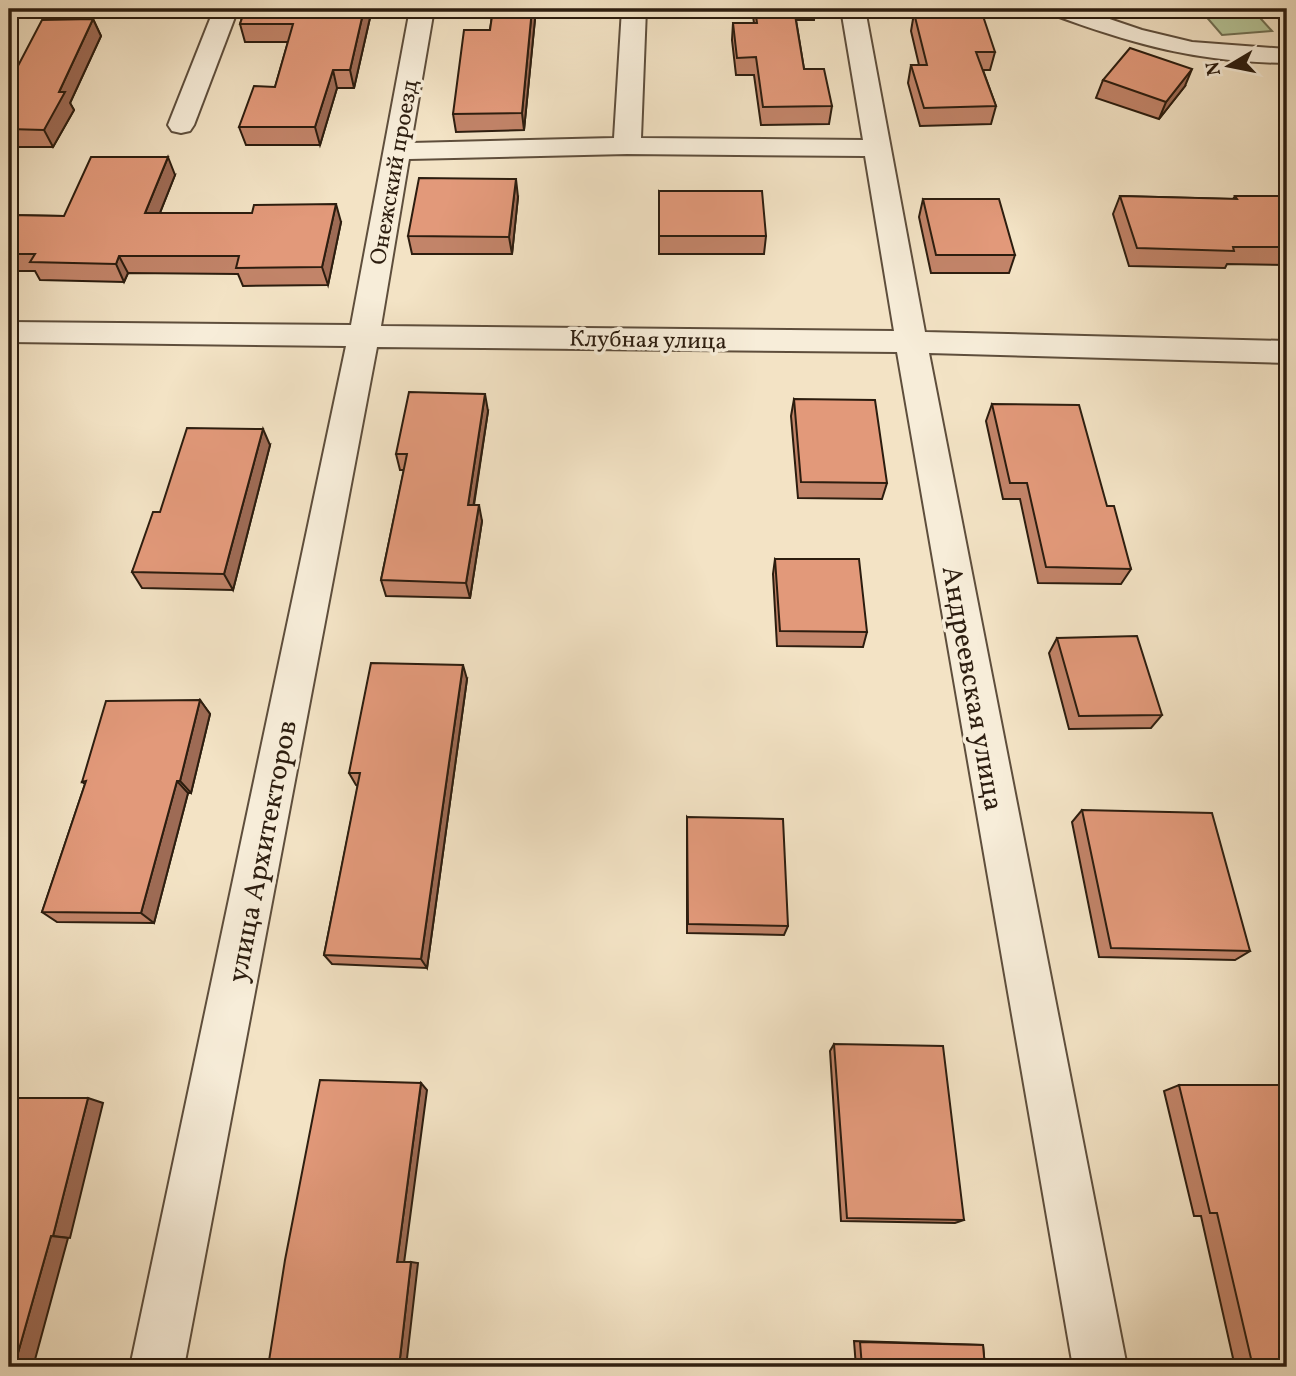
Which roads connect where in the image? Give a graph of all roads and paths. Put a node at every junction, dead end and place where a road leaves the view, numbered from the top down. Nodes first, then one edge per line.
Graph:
1 (226, 9) edge
2 (422, 9) edge
3 (634, 9) edge
4 (853, 9) edge
5 (1059, 9) edge
6 (1140, 11) dead end
7 (1116, 30) junction
8 (1287, 56) edge
9 (181, 125) dead end
10 (627, 146) junction
11 (879, 148) junction
12 (396, 151) junction
13 (9, 332) edge
14 (365, 335) junction
15 (911, 342) junction
16 (1287, 352) edge
17 (157, 1367) edge
18 (1100, 1367) edge

1 - 9 street
2 - 12 street, Онежский проезд
3 - 10 street
4 - 11 street, Андреевская улица
5 - 7 street
6 - 7 street
7 - 8 street
10 - 11 street
10 - 12 street
11 - 15 street, Андреевская улица
12 - 14 street, Онежский проезд
13 - 14 street, Клубная улица
14 - 15 street, Клубная улица
14 - 17 street, улица Архитекторов
15 - 16 street, Клубная улица
15 - 18 street, Андреевская улица

